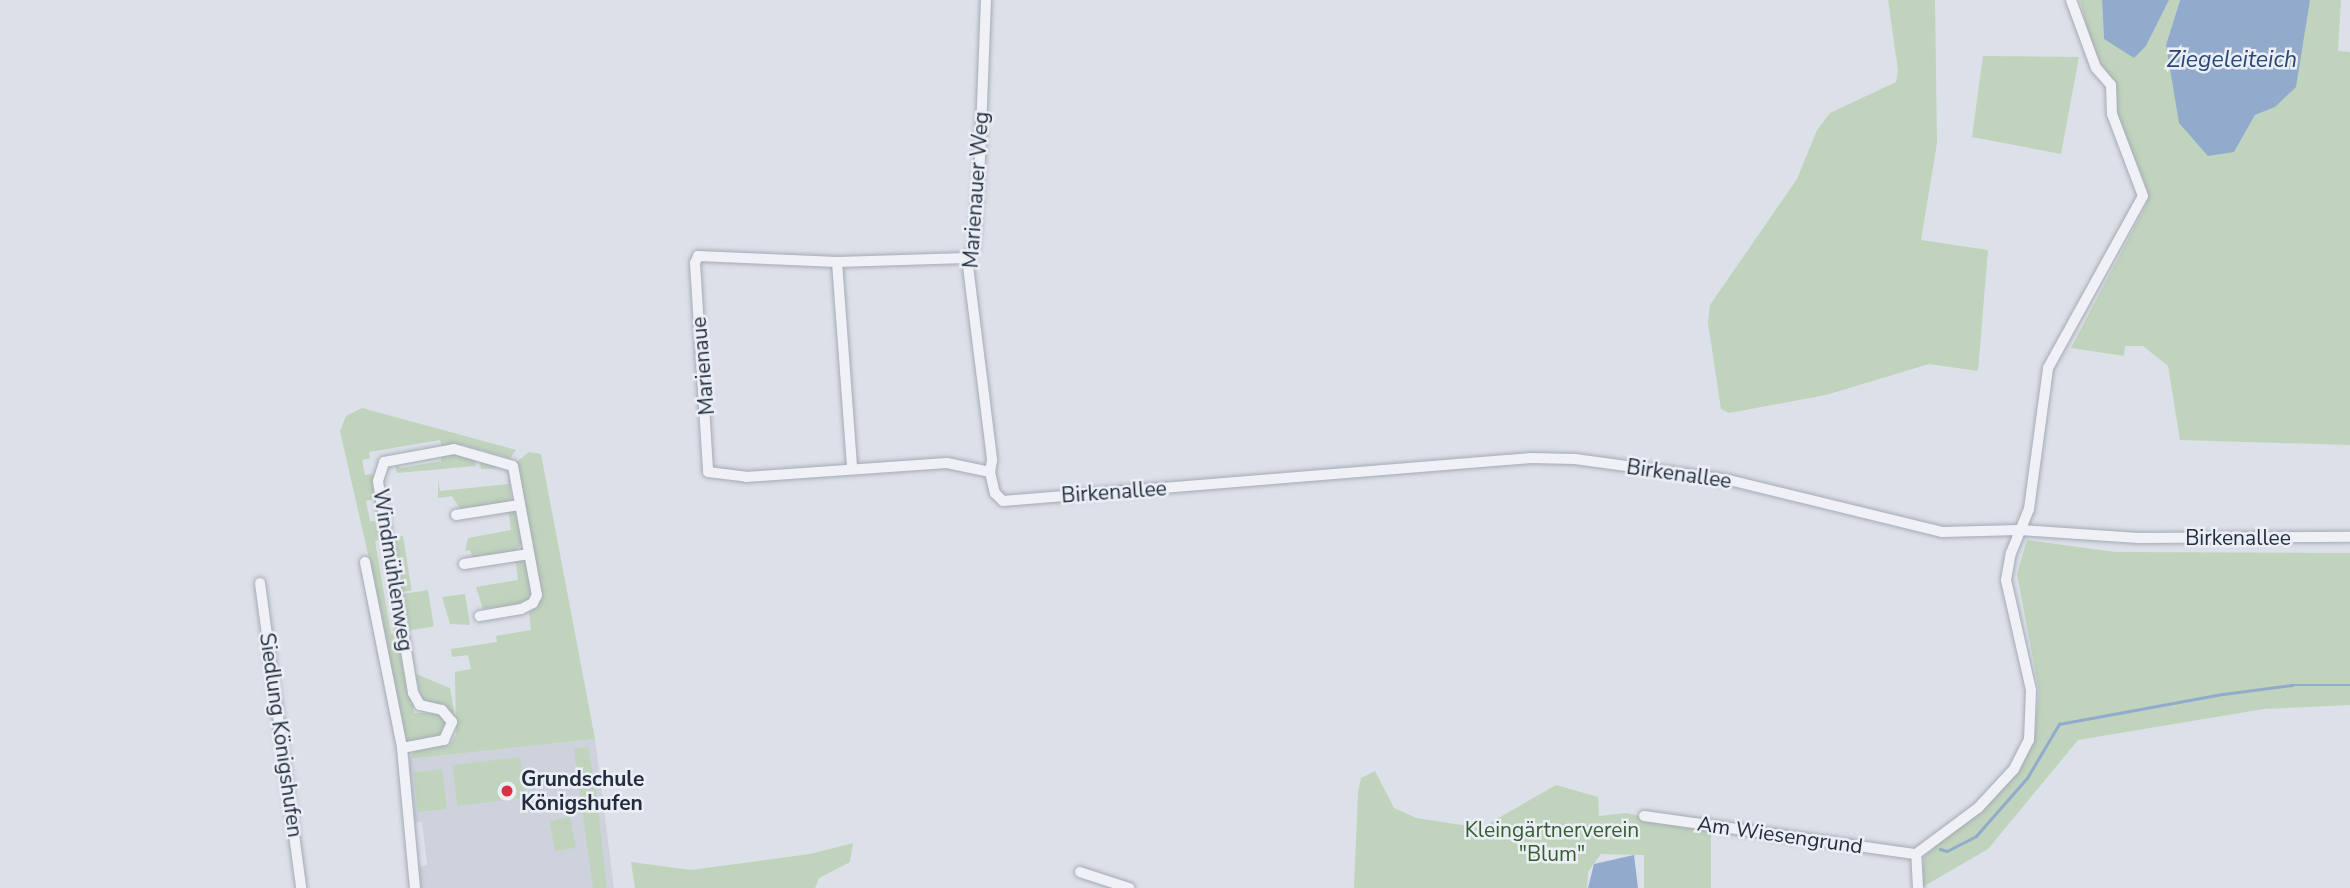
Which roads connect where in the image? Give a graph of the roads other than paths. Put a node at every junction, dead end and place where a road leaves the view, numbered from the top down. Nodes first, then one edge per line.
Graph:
1 (986, 0) edge
2 (2071, 0) edge
3 (967, 258) junction
4 (837, 262) junction
5 (852, 468) junction
6 (990, 472) junction
7 (1003, 501) joint
8 (519, 505) junction
9 (456, 515) dead end
10 (2020, 530) junction
11 (2350, 537) edge
12 (529, 554) junction
13 (365, 562) dead end
14 (464, 564) dead end
15 (260, 583) dead end
16 (480, 616) dead end
17 (402, 748) junction
18 (1644, 816) dead end
19 (1916, 854) junction
20 (1080, 872) dead end
21 (301, 888) edge
22 (415, 888) edge
23 (1129, 888) edge
24 (1918, 888) edge

1 - 3 street, Marienauer Weg
2 - 10 street
3 - 4 street, Marienaue
3 - 6 street, Marienauer Weg
4 - 5 street
4 - 5 street, Marienaue
5 - 6 street, Marienaue
6 - 7 street, Marienauer Weg
7 - 10 street, Birkenallee
8 - 9 street
8 - 12 street, Windmühlenweg
8 - 17 street, Windmühlenweg
10 - 11 street, Birkenallee
10 - 19 street
12 - 14 street
12 - 16 street, Windmühlenweg
13 - 17 street, Windmühlenweg
15 - 21 street, Siedlung Königshufen
17 - 22 street, Windmühlenweg
18 - 19 street, Am Wiesengrund
19 - 24 street
20 - 23 street

